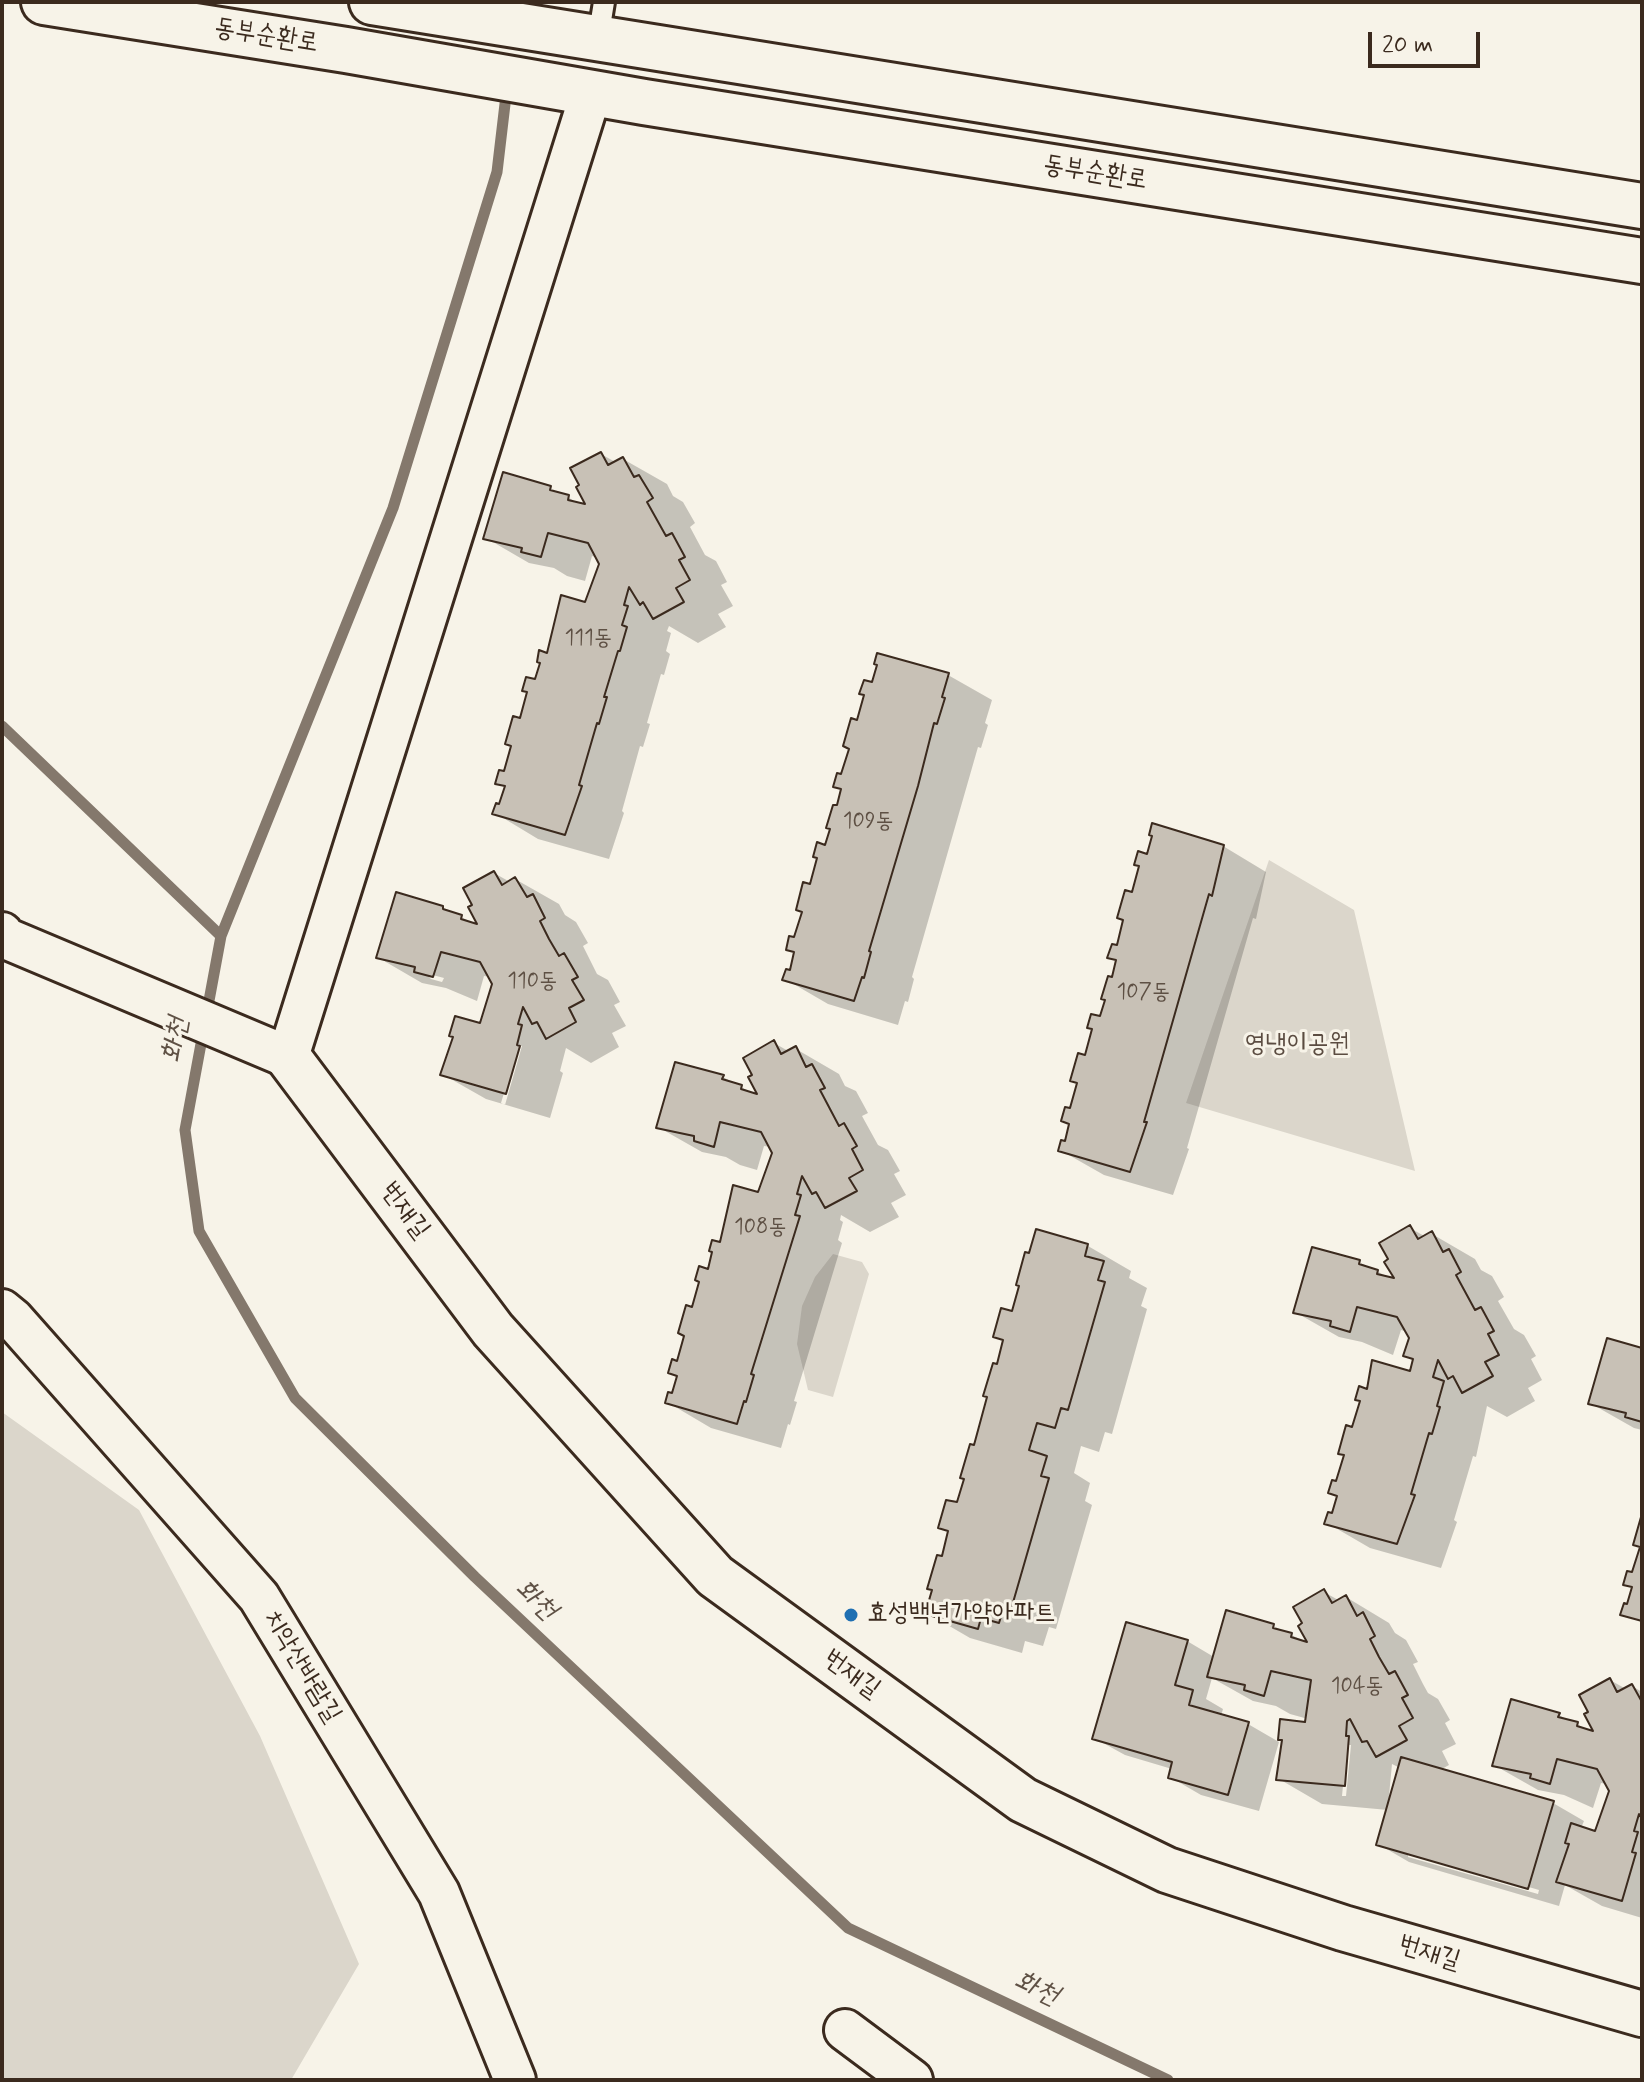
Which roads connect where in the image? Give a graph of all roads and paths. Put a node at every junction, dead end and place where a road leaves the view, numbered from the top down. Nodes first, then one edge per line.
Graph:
1 (44, 2) edge
2 (372, 2) edge
3 (601, 20) edge
4 (591, 93) junction
5 (1642, 206) edge
6 (1642, 261) edge
7 (4, 936) edge
8 (275, 1051) junction
9 (2, 1310) edge
10 (1642, 2014) edge
11 (845, 2030) dead end
12 (515, 2080) edge
13 (912, 2080) edge

1 - 4 street, 동부순환로
2 - 3 street, 동부순환로
3 - 4 street
3 - 5 street, 동부순환로
4 - 6 street, 동부순환로
4 - 8 street
7 - 8 street
8 - 10 street, 번재길
9 - 12 street, 치악산바람길
11 - 13 street

